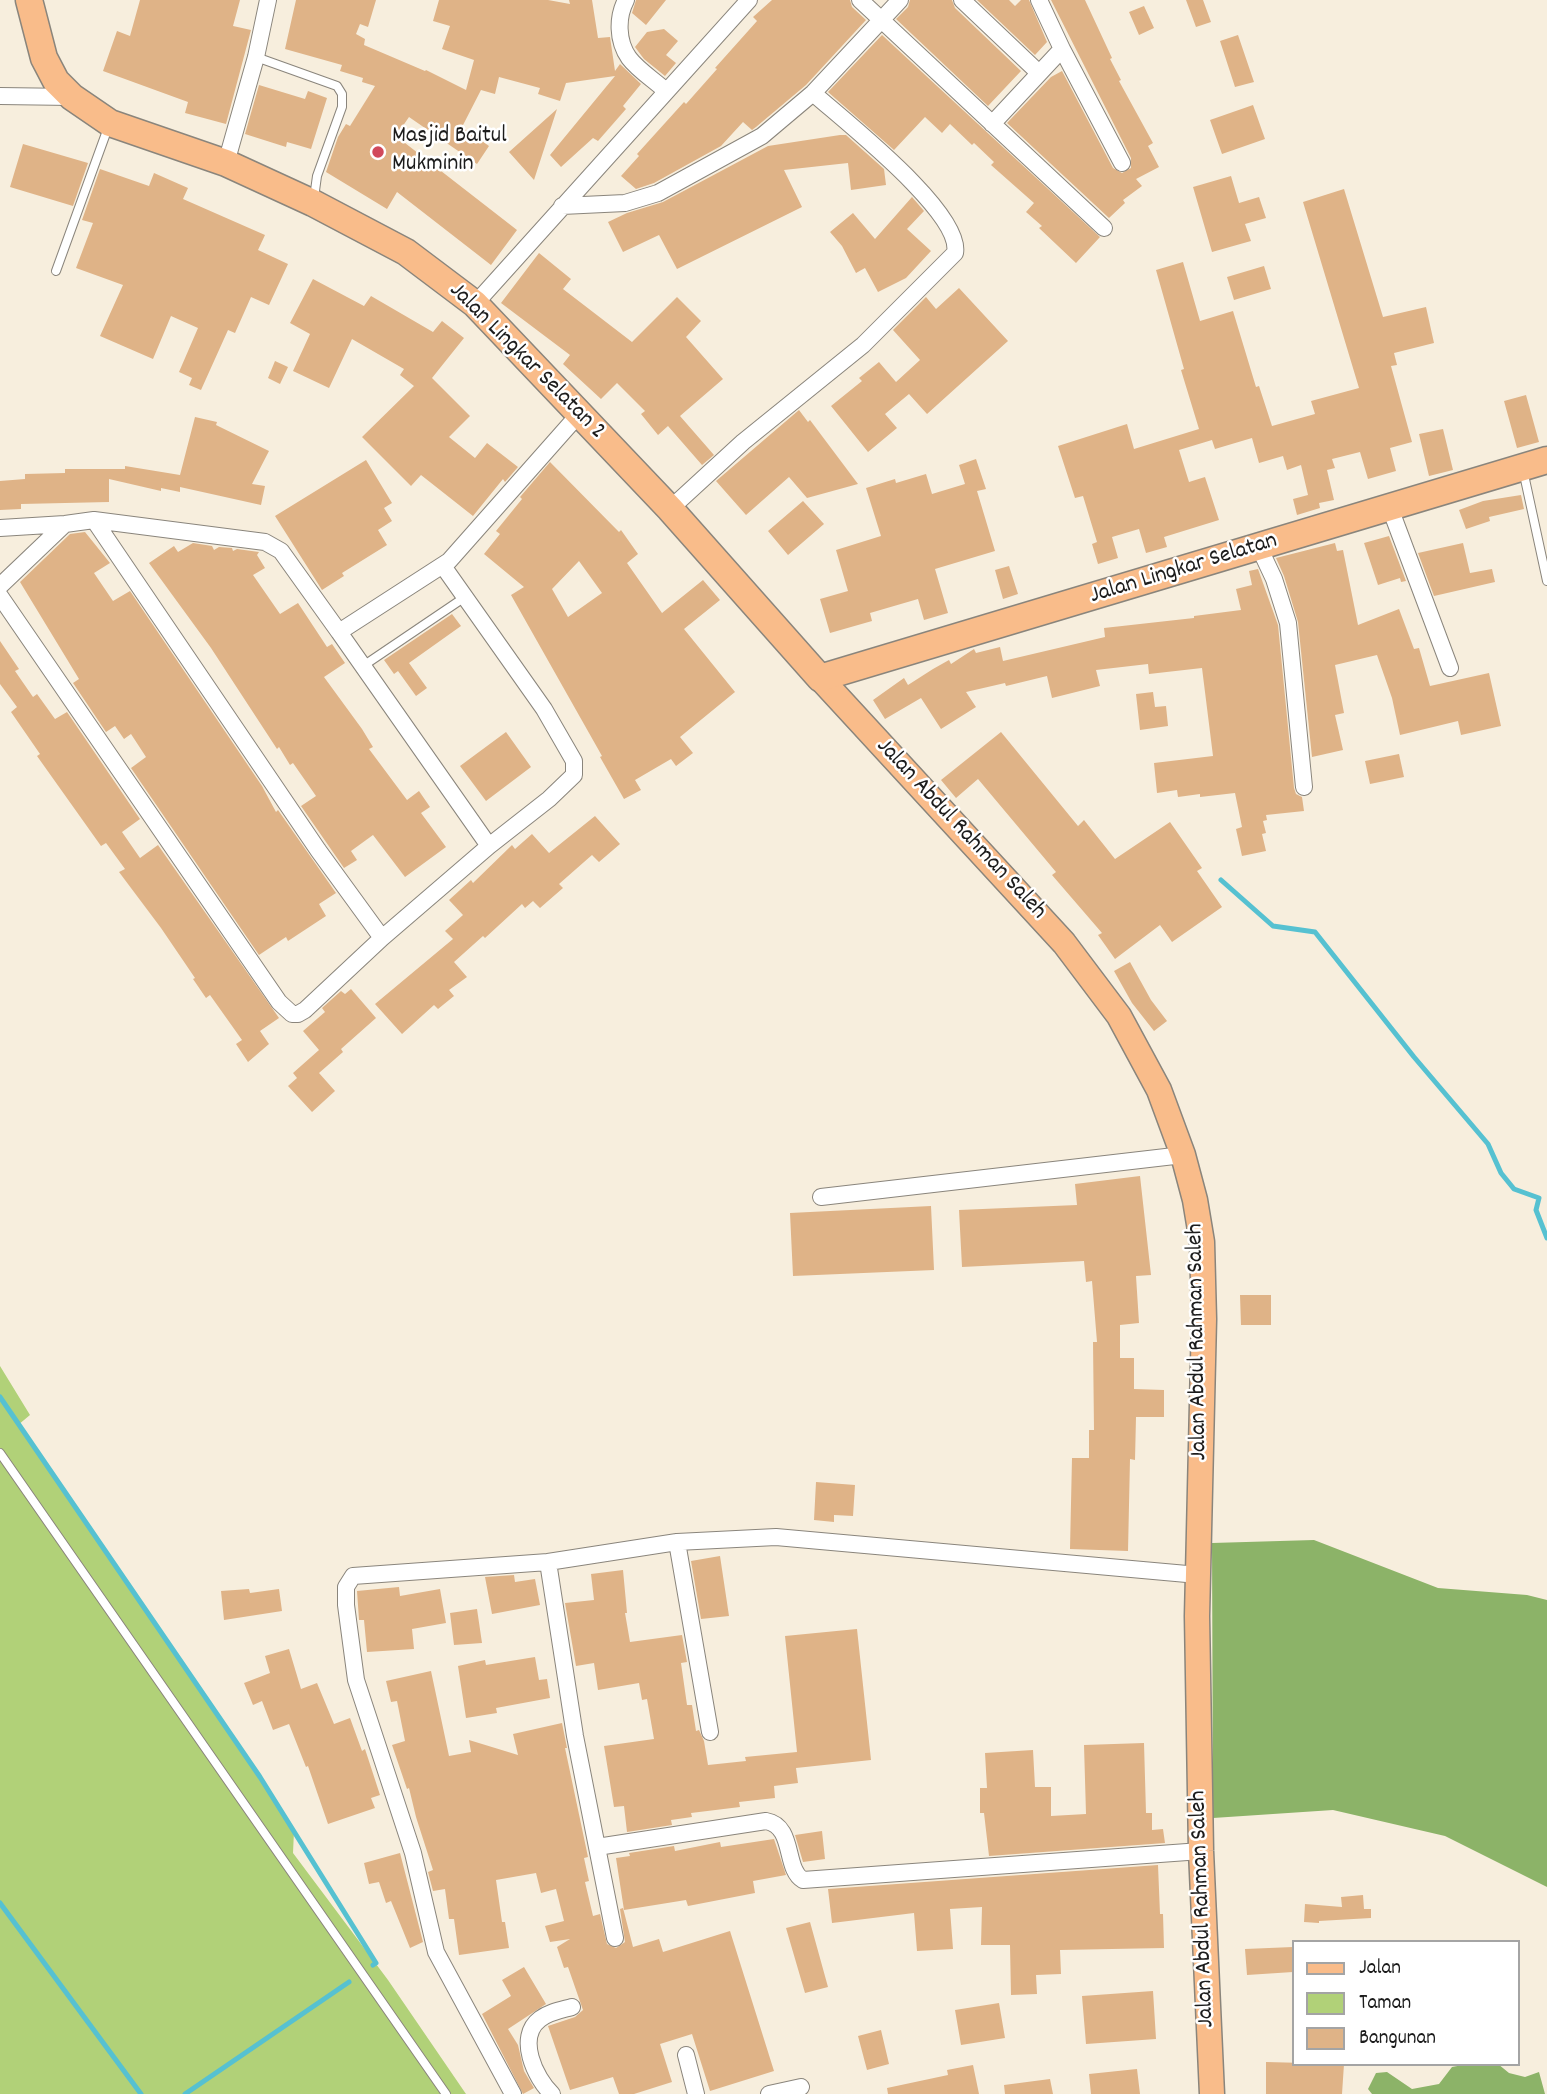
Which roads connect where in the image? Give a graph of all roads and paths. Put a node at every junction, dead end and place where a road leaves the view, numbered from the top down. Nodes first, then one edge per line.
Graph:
1 (29, 0) edge
2 (268, 0) edge
3 (626, 0) edge
4 (749, 0) edge
5 (860, 0) edge
6 (901, 0) edge
7 (962, 0) edge
8 (1039, 0) edge
9 (882, 20) junction
10 (1062, 49) junction
11 (256, 57) junction
12 (1039, 73) junction
13 (666, 91) junction
14 (813, 93) junction
15 (0, 96) edge
16 (72, 97) junction
17 (110, 122) junction
18 (992, 124) junction
19 (226, 163) junction
20 (1122, 163) dead end
21 (313, 203) junction
22 (562, 206) junction
23 (1104, 228) dead end
24 (56, 271) dead end
25 (475, 304) junction
26 (580, 413) junction
27 (1534, 464) edge
28 (1390, 508) junction
29 (670, 509) junction
30 (94, 520) junction
31 (65, 524) junction
32 (0, 528) edge
33 (1259, 547) junction
34 (443, 566) junction
35 (1547, 581) edge
36 (0, 586) edge
37 (0, 596) edge
38 (466, 597) junction
39 (340, 632) junction
40 (363, 666) junction
41 (1450, 668) dead end
42 (820, 678) junction
43 (1304, 787) dead end
44 (489, 846) junction
45 (382, 938) junction
46 (1183, 1155) junction
47 (821, 1197) dead end
48 (0, 1453) edge
49 (677, 1542) junction
50 (548, 1562) junction
51 (1198, 1575) junction
52 (710, 1732) dead end
53 (597, 1847) junction
54 (1201, 1851) junction
55 (615, 1938) dead end
56 (572, 2007) dead end
57 (686, 2055) dead end
58 (801, 2087) dead end
59 (446, 2094) edge
60 (513, 2094) edge
61 (552, 2094) edge
62 (696, 2094) edge
63 (769, 2094) edge
64 (1212, 2094) edge

1 - 16 highway, Jalan Lingkar Selatan 2
2 - 11 street
3 - 13 street
4 - 13 street
5 - 9 street
6 - 9 street
7 - 12 street
8 - 10 street
9 - 14 street
9 - 18 street
10 - 12 street
10 - 20 street
11 - 19 street
11 - 21 lane
12 - 18 street
13 - 22 street
14 - 22 street
14 - 29 street
15 - 16 street
16 - 17 highway, Jalan Lingkar Selatan 2
17 - 19 highway, Jalan Lingkar Selatan 2
17 - 24 lane
18 - 23 street
19 - 21 highway, Jalan Lingkar Selatan 2
21 - 25 highway, Jalan Lingkar Selatan 2
22 - 25 street
25 - 26 highway, Jalan Lingkar Selatan 2
26 - 29 highway, Jalan Lingkar Selatan 2
26 - 34 street
27 - 28 highway, Jalan Lingkar Selatan
27 - 35 lane
28 - 33 highway, Jalan Lingkar Selatan
28 - 41 street
29 - 42 highway, Jalan Lingkar Selatan 2
30 - 31 street
30 - 39 street
30 - 45 street
31 - 32 street
31 - 36 street
33 - 42 highway, Jalan Lingkar Selatan
33 - 43 street
34 - 38 street
34 - 39 street
37 - 45 street
38 - 40 lane
38 - 44 street
39 - 40 street
40 - 44 street
42 - 46 main road, Jalan Abdul Rahman Saleh
44 - 45 street
46 - 47 street
46 - 51 main road, Jalan Abdul Rahman Saleh
48 - 59 lane
49 - 50 street
49 - 51 street
49 - 52 street
50 - 53 street
50 - 60 street
51 - 54 main road, Jalan Abdul Rahman Saleh
53 - 54 street
53 - 55 street
54 - 64 main road, Jalan Abdul Rahman Saleh
56 - 61 street
57 - 62 street
58 - 63 street

